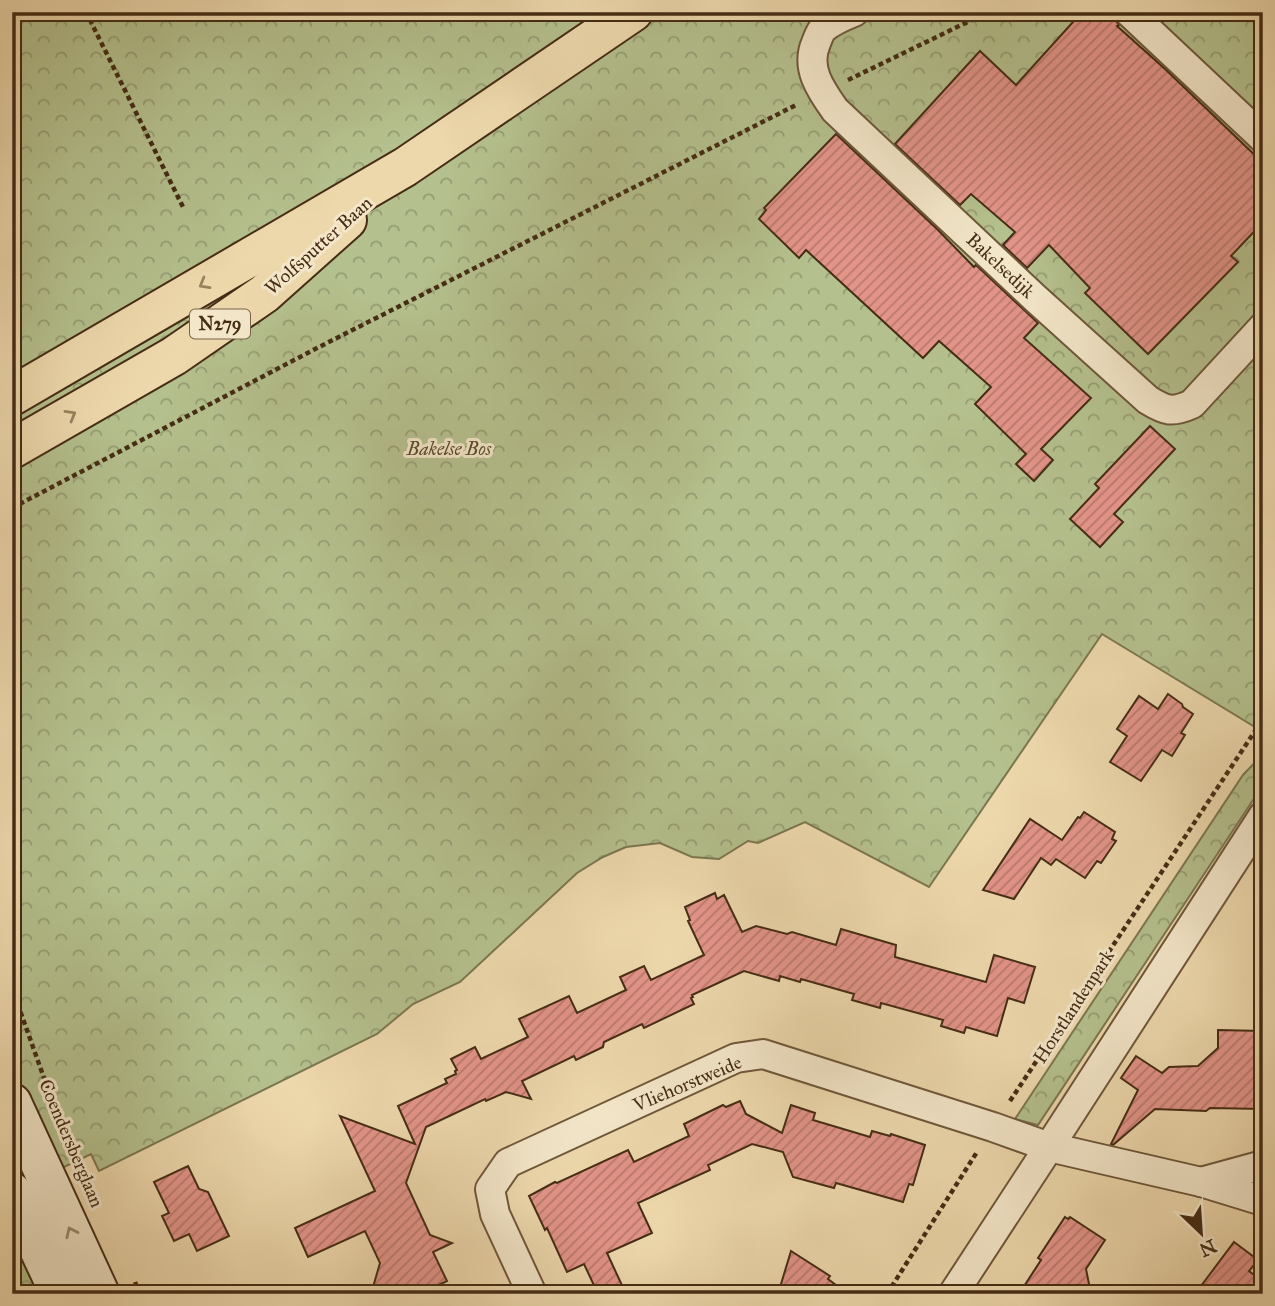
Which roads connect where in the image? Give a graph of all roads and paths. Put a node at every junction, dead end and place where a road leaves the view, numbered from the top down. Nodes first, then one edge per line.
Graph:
1 (86, 12) edge
2 (633, 12) edge
3 (854, 12) edge
4 (988, 12) edge
5 (1129, 12) edge
6 (822, 92) junction
7 (1263, 138) edge
8 (405, 167) junction
9 (184, 209) dead end
10 (1263, 327) edge
11 (12, 396) edge
12 (12, 449) edge
13 (12, 508) edge
14 (1263, 719) edge
15 (1263, 816) edge
16 (12, 988) edge
17 (51, 1098) dead end
18 (12, 1103) edge
19 (993, 1127) junction
20 (1049, 1147) junction
21 (1263, 1165) edge
22 (1201, 1182) junction
23 (12, 1192) edge
24 (1263, 1201) edge
25 (117, 1288) edge
26 (61, 1294) edge
27 (140, 1294) edge
28 (532, 1294) edge
29 (887, 1294) edge
30 (953, 1294) edge

1 - 9 path
2 - 8 main road, Wolfsputter Baan / N279
3 - 6 street, Bakelsedijk
4 - 6 path
5 - 7 street
6 - 10 street, Bakelsedijk
6 - 13 path
8 -> 11 main road, Wolfsputter Baan / N279
12 -> 8 main road, Wolfsputter Baan / N279
14 - 19 path, Horstlandenpark
15 - 20 street
16 - 17 path, Coendersberglaan
25 -> 18 street, Coendersberglaan
19 - 20 street, Vliehorstweide
19 - 28 street, Vliehorstweide
19 - 29 path, Horstlandenpark
20 - 22 street
20 - 30 street
21 - 22 street
22 - 24 street
23 - 26 street
25 - 27 path

